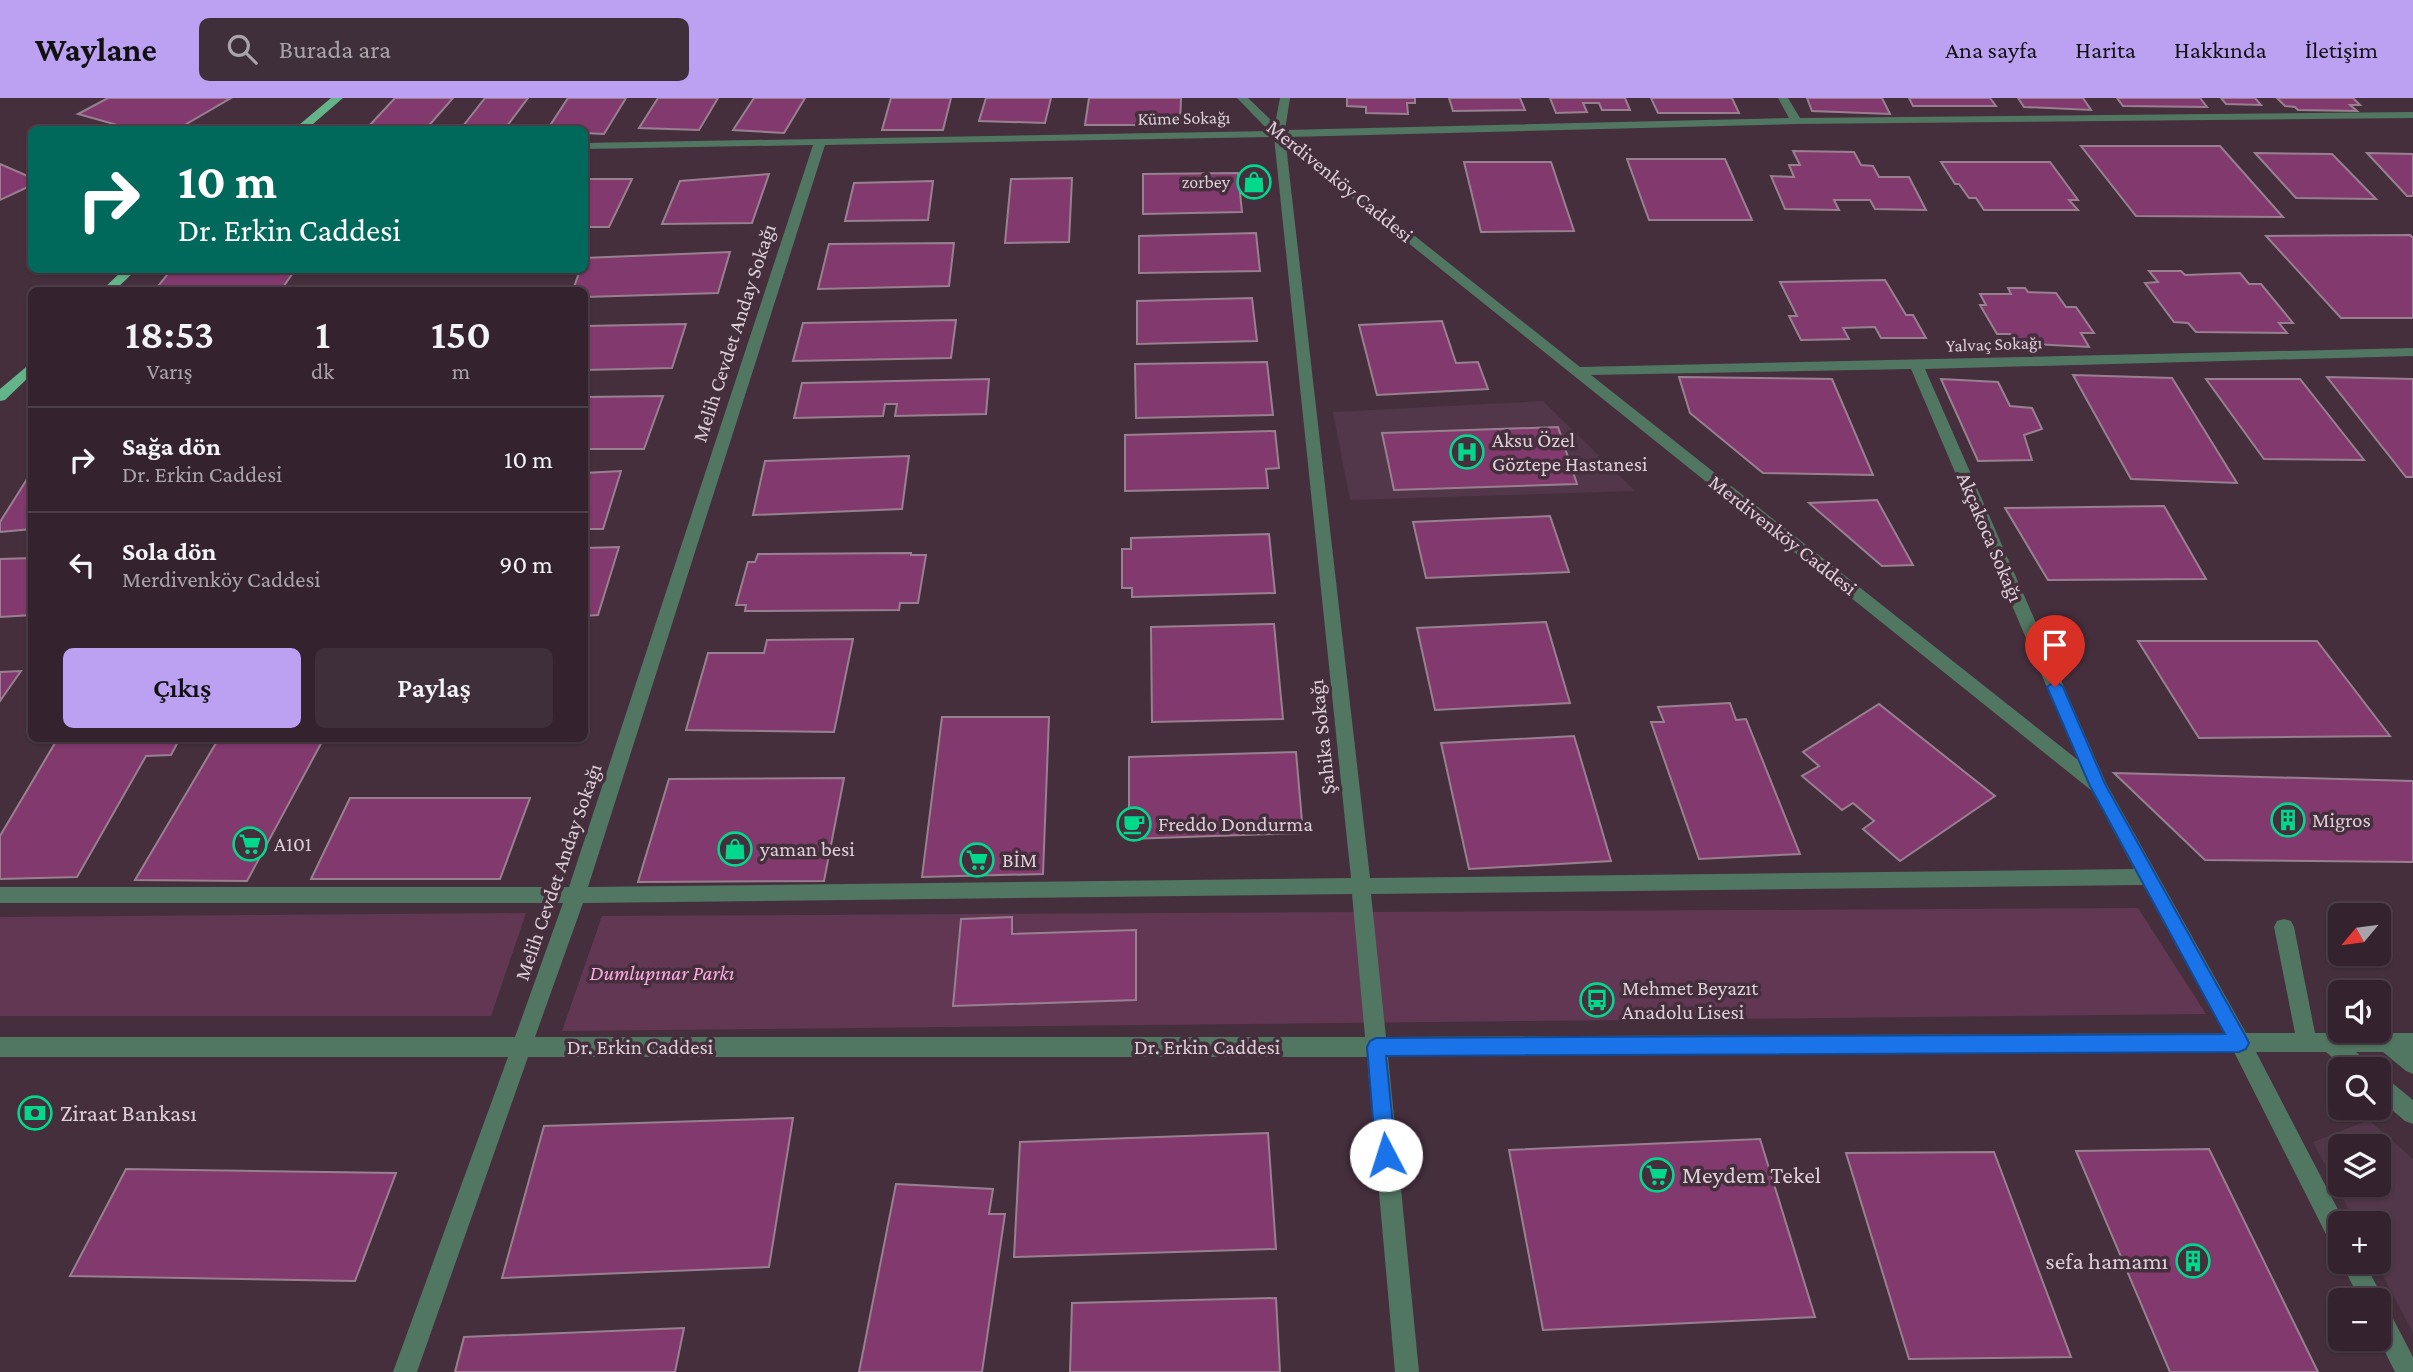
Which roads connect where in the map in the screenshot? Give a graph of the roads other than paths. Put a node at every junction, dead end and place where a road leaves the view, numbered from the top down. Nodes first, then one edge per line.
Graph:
1 (338, 98) edge
2 (1242, 98) edge
3 (1285, 98) edge
4 (1783, 98) edge
5 (2413, 115) edge
6 (1796, 121) junction
7 (303, 126) edge
8 (1279, 134) junction
9 (820, 142) junction
10 (588, 146) edge
11 (127, 273) edge
12 (111, 287) edge
13 (2413, 352) edge
14 (1916, 365) junction
15 (28, 370) edge
16 (1576, 371) junction
17 (0, 397) edge
18 (2098, 786) junction
19 (2149, 877) junction
20 (1361, 885) junction
21 (0, 895) edge
22 (576, 895) junction
23 (2284, 927) dead end
24 (2307, 1042) junction
25 (2328, 1042) edge
26 (2391, 1042) edge
27 (2413, 1042) edge
28 (2239, 1043) junction
29 (2331, 1043) edge
30 (2388, 1043) edge
31 (0, 1047) edge
32 (522, 1047) junction
33 (1376, 1047) junction
34 (2347, 1057) edge
35 (2413, 1064) edge
36 (2391, 1095) edge
37 (2413, 1114) edge
38 (2328, 1215) edge
39 (2391, 1338) edge
40 (405, 1372) edge
41 (1407, 1372) edge
42 (2409, 1372) edge

1 - 7 main road
2 - 8 street, Merdivenköy Caddesi
3 - 8 street, Şahika Sokağı
4 - 6 street
5 - 6 street, Küme Sokağı
6 - 8 street, Küme Sokağı
8 - 9 street, Küme Sokağı
8 - 16 street, Merdivenköy Caddesi
8 - 20 street, Şahika Sokağı
9 - 10 street, Küme Sokağı
9 - 22 street, Melih Cevdet Anday Sokağı
11 - 12 main road
13 - 14 street, Yalvaç Sokağı
14 - 16 street, Yalvaç Sokağı
14 - 18 street, Akçakoca Sokağı
15 - 17 main road
16 - 18 street, Merdivenköy Caddesi
18 - 19 street, Merdivenköy Caddesi
19 - 20 street
19 - 28 street, Merdivenköy Caddesi
20 - 22 street
20 - 33 street, Şahika Sokağı
21 - 22 street
22 - 32 street, Melih Cevdet Anday Sokağı
23 - 24 street
24 - 25 street, Dr. Erkin Caddesi
24 - 28 street, Dr. Erkin Caddesi
26 - 27 street, Dr. Erkin Caddesi
28 - 33 street, Dr. Erkin Caddesi
28 - 38 street
29 - 34 street
30 - 35 street
31 - 32 street, Dr. Erkin Caddesi
32 - 33 street, Dr. Erkin Caddesi
32 - 40 street, Melih Cevdet Anday Sokağı
33 - 41 street, Şahika Sokağı
36 - 37 street
39 - 42 street

